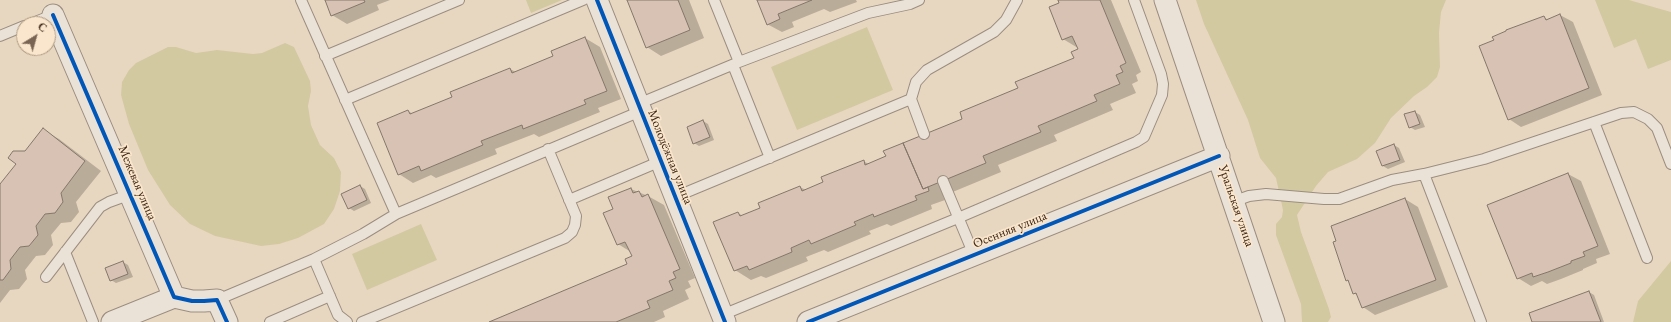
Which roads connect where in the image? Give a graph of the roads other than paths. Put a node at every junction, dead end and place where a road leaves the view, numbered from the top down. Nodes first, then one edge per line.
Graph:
1 (302, 0) edge
2 (459, 0) edge
3 (583, 0) edge
4 (597, 0) edge
5 (714, 0) edge
6 (919, 0) edge
7 (1017, 0) edge
8 (1134, 0) edge
9 (1165, 0) edge
10 (53, 15) edge
11 (16, 29) edge
12 (0, 36) edge
13 (325, 56) junction
14 (736, 64) junction
15 (910, 99) junction
16 (345, 100) junction
17 (639, 108) junction
18 (1594, 122) junction
19 (924, 134) dead end
20 (548, 149) junction
21 (1219, 156) junction
22 (770, 158) junction
23 (661, 161) junction
24 (1671, 164) edge
25 (1424, 174) junction
26 (943, 181) dead end
27 (131, 194) junction
28 (675, 197) junction
29 (569, 200) junction
30 (1234, 201) junction
31 (396, 214) junction
32 (958, 218) junction
33 (65, 252) junction
34 (974, 255) junction
35 (314, 258) junction
36 (1647, 258) dead end
37 (46, 277) dead end
38 (174, 296) junction
39 (330, 296) junction
40 (217, 300) junction
41 (724, 319) edge
42 (93, 322) edge
43 (112, 322) edge
44 (227, 322) edge
45 (270, 322) edge
46 (347, 322) edge
47 (362, 322) edge
48 (808, 322) edge
49 (1274, 322) edge
50 (1481, 322) edge

1 - 13 lane
2 - 13 lane
3 - 16 lane
4 - 17 street, Молодёжная улица
5 - 14 lane
6 - 14 lane
7 - 15 lane
8 - 32 lane
9 - 21 street, Уральская улица
10 - 27 street, Межевая улица
11 - 12 lane
13 - 16 lane
14 - 17 lane
14 - 22 lane
15 - 19 lane
15 - 22 lane
16 - 31 lane
17 - 20 lane
17 - 23 street, Молодёжная улица
18 - 24 lane
18 - 25 lane
18 - 36 lane
20 - 29 lane
20 - 31 lane
21 - 30 street, Уральская улица
21 - 34 street, Осенняя улица
22 - 28 lane
23 - 28 street, Молодёжная улица
23 - 29 lane
25 - 30 lane
25 - 50 lane
26 - 32 lane
27 - 33 lane
27 - 38 street, Межевая улица
28 - 41 street, Молодёжная улица
29 - 47 lane
30 - 49 street, Уральская улица
31 - 35 lane
32 - 34 lane
32 - 41 lane
33 - 37 lane
33 - 42 lane
34 - 48 street, Осенняя улица
35 - 39 lane
35 - 40 lane
38 - 40 street
38 - 43 street
39 - 45 lane
39 - 46 lane
40 - 44 street

